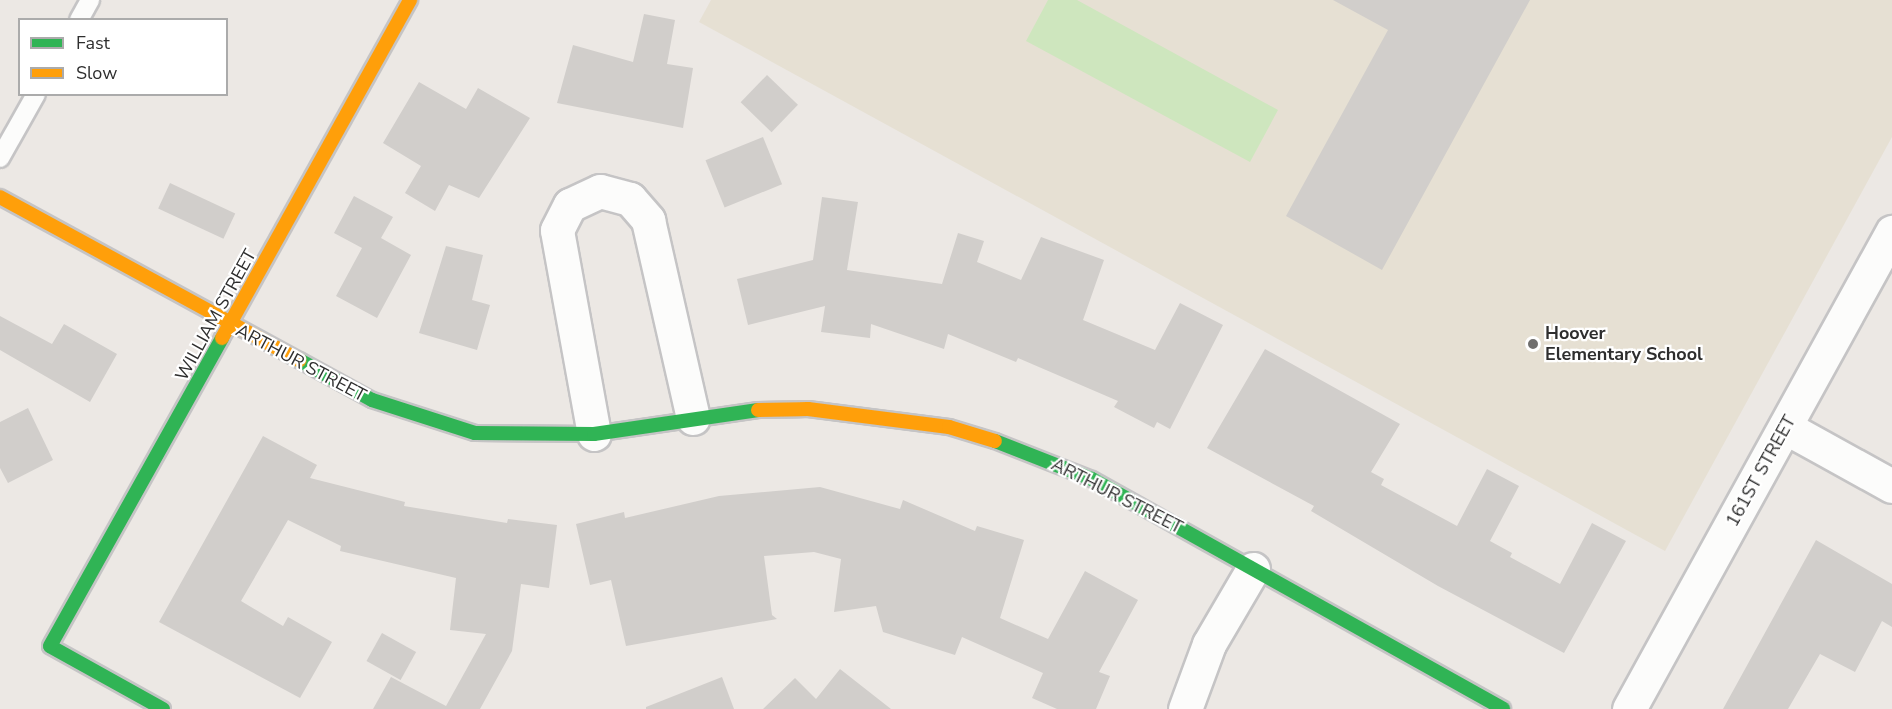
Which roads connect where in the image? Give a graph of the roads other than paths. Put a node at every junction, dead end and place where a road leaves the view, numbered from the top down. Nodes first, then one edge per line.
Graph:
1 (90, 0) edge
2 (410, 0) edge
3 (80, 18) edge
4 (35, 96) edge
5 (0, 158) edge
6 (0, 197) edge
7 (1892, 232) edge
8 (231, 326) junction
9 (693, 418) junction
10 (1785, 427) junction
11 (594, 434) junction
12 (1892, 486) edge
13 (1253, 569) junction
14 (163, 709) edge
15 (1185, 709) edge
16 (1503, 709) edge
17 (1629, 709) edge

1 - 3 lane
2 - 8 street, WILLIAM STREET
4 - 5 lane
6 - 8 street, ARTHUR STREET
7 - 10 street, 161ST STREET
8 - 11 street, ARTHUR STREET
8 - 14 street, WILLIAM STREET
9 - 11 street, ARTHUR STREET
9 - 11 street
9 - 13 street, ARTHUR STREET
10 - 12 street
10 - 17 street, 161ST STREET
13 - 15 street
13 - 16 street, ARTHUR STREET

